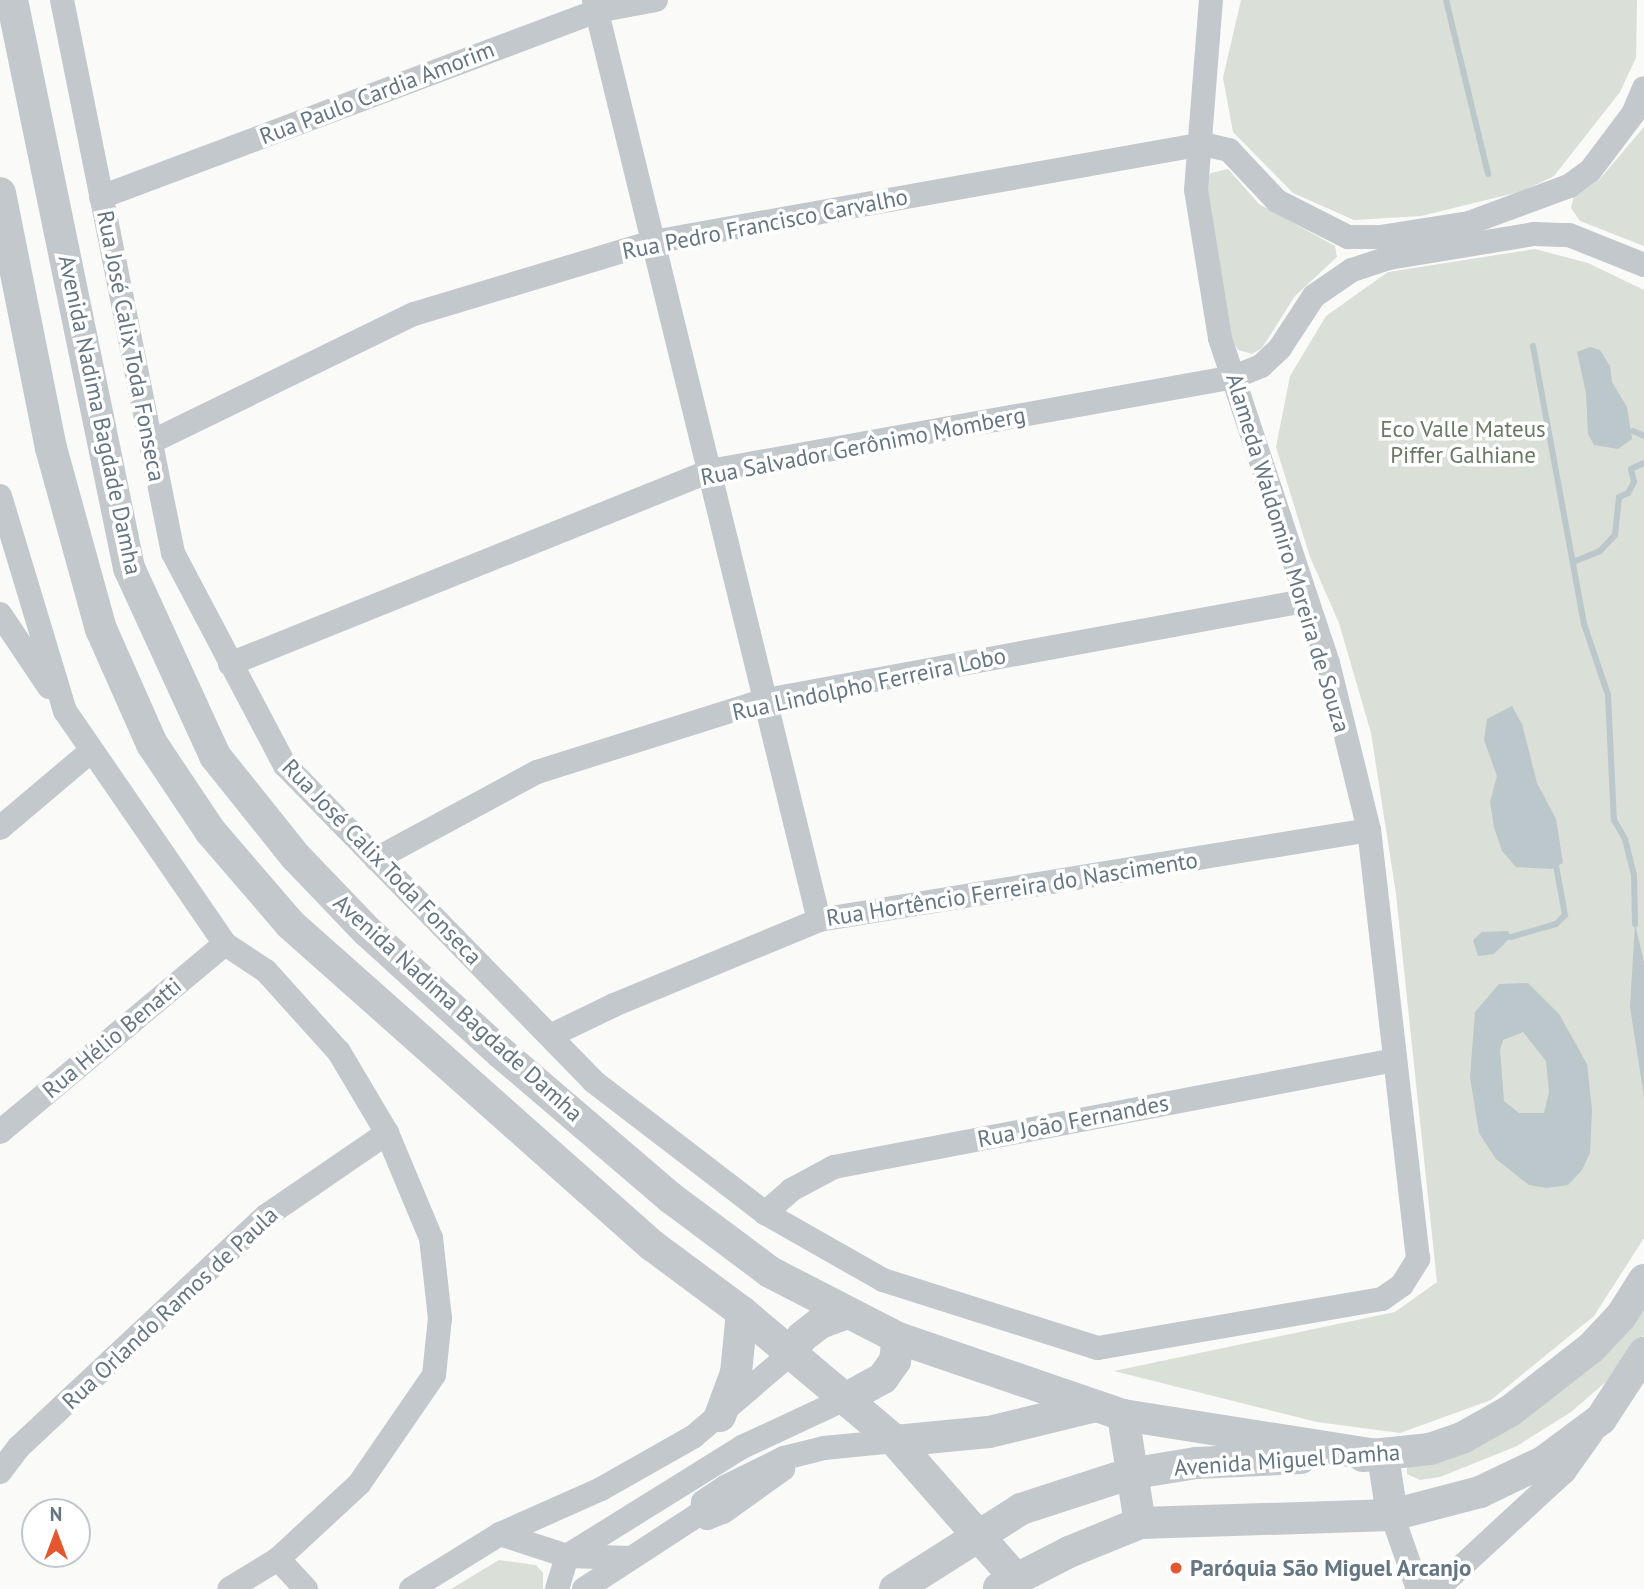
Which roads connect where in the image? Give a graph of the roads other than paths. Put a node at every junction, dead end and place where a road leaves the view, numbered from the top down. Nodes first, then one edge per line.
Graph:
1 (12, 0) edge
2 (62, 0) edge
3 (656, 0) edge
4 (1211, 0) edge
5 (595, 5) edge
6 (1644, 88) edge
7 (1203, 144) junction
8 (0, 193) edge
9 (102, 197) junction
10 (653, 242) junction
11 (1644, 265) edge
12 (1234, 377) junction
13 (151, 442) junction
14 (710, 471) junction
15 (0, 496) edge
16 (4, 537) edge
17 (1304, 601) junction
18 (0, 614) edge
19 (230, 664) junction
20 (765, 700) junction
21 (65, 710) junction
22 (91, 751) junction
23 (0, 828) edge
24 (1369, 830) junction
25 (376, 859) junction
26 (819, 920) junction
27 (225, 944) junction
28 (550, 1036) junction
29 (1395, 1059) junction
30 (0, 1132) edge
31 (387, 1133) junction
32 (765, 1213) junction
33 (1644, 1280) edge
34 (1382, 1299) joint
35 (742, 1312) junction
36 (848, 1313) junction
37 (898, 1338) junction
38 (1644, 1353) edge
39 (789, 1355) junction
40 (845, 1399) junction
41 (1110, 1410) junction
42 (720, 1416) junction
43 (1601, 1419) junction
44 (895, 1441) junction
45 (742, 1447) junction
46 (1383, 1456) junction
47 (0, 1472) edge
48 (1129, 1474) junction
49 (1392, 1516) junction
50 (1140, 1523) junction
51 (500, 1534) junction
52 (977, 1534) junction
53 (567, 1556) junction
54 (630, 1558) junction
55 (278, 1559) junction
56 (1013, 1586) edge
57 (229, 1589) edge
58 (306, 1589) edge
59 (411, 1589) edge
60 (557, 1589) edge
61 (584, 1589) edge
62 (895, 1589) edge
63 (1418, 1589) edge
64 (1437, 1589) edge

1 - 36 street, Avenida Nadima Bagdade Damha
2 - 9 street, Rua José Calix Toda Fonseca
3 - 5 street, Rua Paulo Cardia Amorim
4 - 7 street, Alameda Waldomiro Moreira de Souza
5 - 9 street, Rua Paulo Cardia Amorim
5 - 10 street
6 - 7 street
7 - 10 street, Rua Pedro Francisco Carvalho
7 - 12 street, Alameda Waldomiro Moreira de Souza
8 - 35 street, Avenida Nadima Bagdade Damha
9 - 13 street, Rua José Calix Toda Fonseca
10 - 13 street, Rua Pedro Francisco Carvalho
10 - 14 street
11 - 12 street, Rua Salvador Gerônimo Momberg
12 - 14 street, Rua Salvador Gerônimo Momberg
12 - 17 street, Alameda Waldomiro Moreira de Souza
13 - 19 street, Rua José Calix Toda Fonseca
14 - 19 street, Rua Salvador Gerônimo Momberg
14 - 20 street
15 - 16 street
16 - 21 street
17 - 20 street, Rua Lindolpho Ferreira Lobo
17 - 24 street, Alameda Waldomiro Moreira de Souza
18 - 21 street
19 - 25 street, Rua José Calix Toda Fonseca
20 - 25 street, Rua Lindolpho Ferreira Lobo
20 - 26 street
21 - 22 street
22 - 23 street
22 - 27 street
24 - 26 street, Rua Hortêncio Ferreira do Nascimento
24 - 29 street, Alameda Waldomiro Moreira de Souza
25 - 28 street, Rua José Calix Toda Fonseca
26 - 28 street, Rua Hortêncio Ferreira do Nascimento
27 - 30 street, Rua Hélio Benatti
27 - 31 street
28 - 32 street, Rua José Calix Toda Fonseca
29 - 32 street, Rua João Fernandes
29 - 34 street, Alameda Waldomiro Moreira de Souza
31 - 47 street, Rua Orlando Ramos de Paula
31 - 55 street
32 - 34 street, Rua José Calix Toda Fonseca
33 - 46 street, Avenida Miguel Damha
35 - 39 street, Avenida Nadima Bagdade Damha
35 - 42 street
36 - 37 street, Avenida Nadima Bagdade Damha
36 - 39 street
37 - 40 street
37 - 41 street, Avenida Nadima Bagdade Damha
38 - 43 street
39 - 40 street, Avenida Nadima Bagdade Damha
39 - 42 street
40 - 44 street, Avenida Nadima Bagdade Damha
40 - 45 street
41 - 44 street
41 - 46 street, Avenida Nadima Bagdade Damha
41 - 48 street
42 - 45 street
42 - 51 street
43 - 49 street
43 - 64 street
44 - 52 street, Avenida Nadima Bagdade Damha
44 - 54 street
45 - 53 street
46 - 48 street, Avenida Miguel Damha
46 - 49 street
48 - 50 street
48 - 52 street, Avenida Miguel Damha
49 - 50 street
49 - 63 street
50 - 56 street
51 - 53 street
51 - 59 street
52 - 56 street, Avenida Nadima Bagdade Damha
52 - 62 street, Avenida Miguel Damha
53 - 54 street
53 - 60 street
54 - 61 street
55 - 57 street
55 - 58 street

